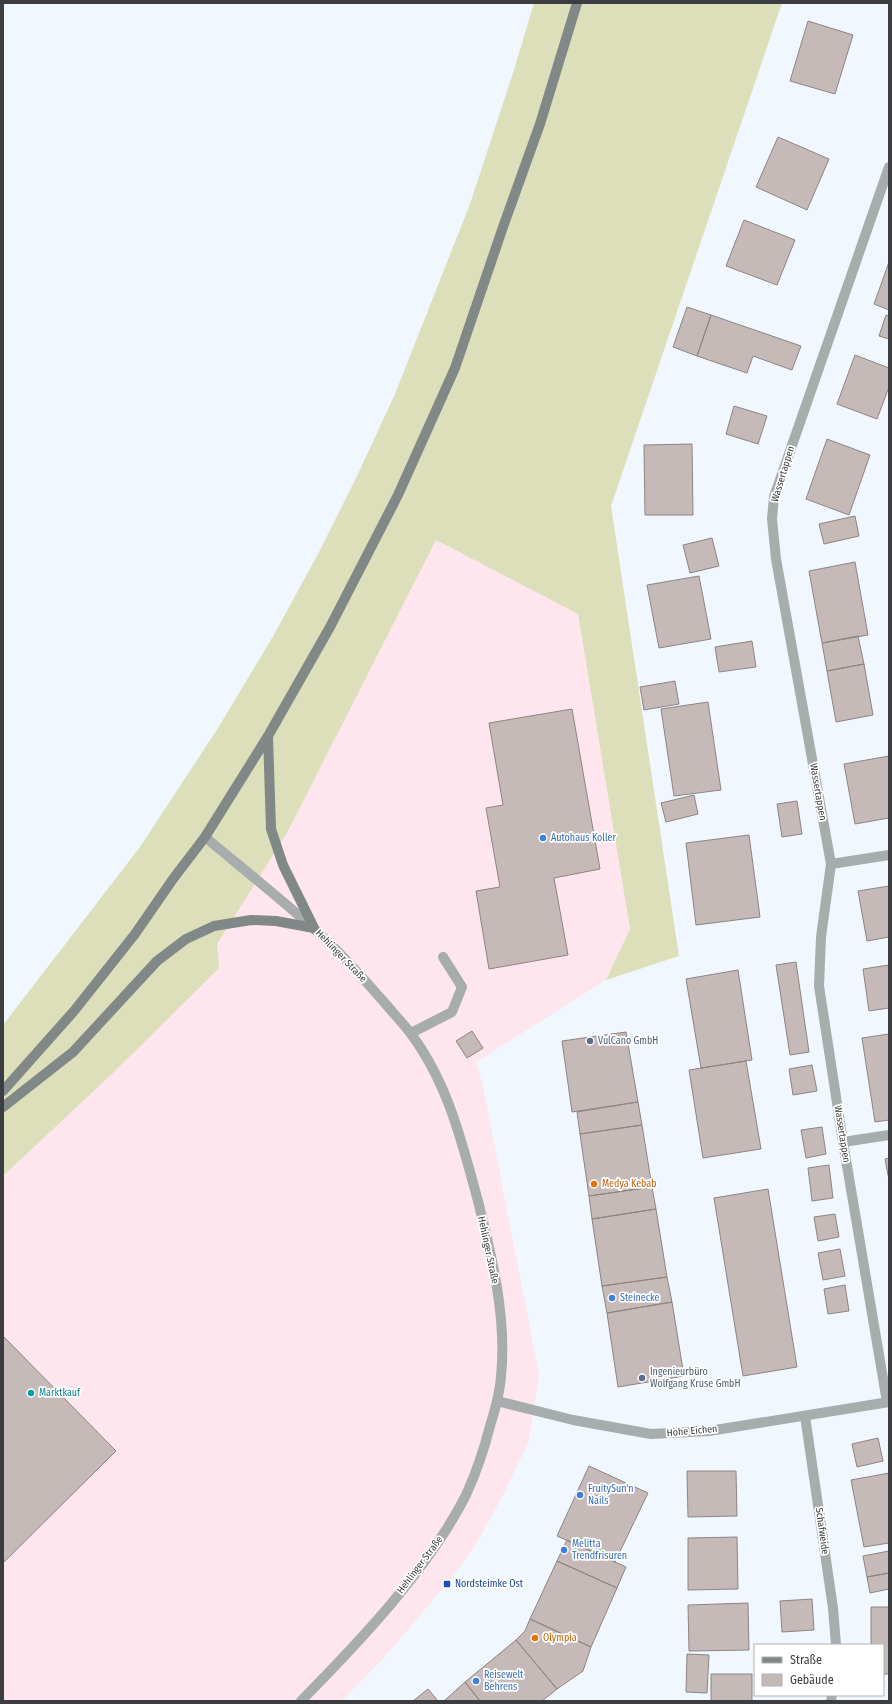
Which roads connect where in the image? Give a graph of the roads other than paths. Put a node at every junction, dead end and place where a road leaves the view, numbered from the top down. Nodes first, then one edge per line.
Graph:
1 (577, 3) edge
2 (889, 167) edge
3 (268, 736) junction
4 (205, 837) junction
5 (889, 855) edge
6 (831, 864) junction
7 (314, 928) junction
8 (443, 957) dead end
9 (411, 1034) junction
10 (3, 1091) edge
11 (3, 1107) edge
12 (889, 1135) edge
13 (843, 1142) junction
14 (497, 1402) junction
15 (888, 1402) edge
16 (805, 1416) junction
17 (836, 1644) edge
18 (301, 1701) edge

1 - 3 street
2 - 6 street, Wassertappen
3 - 4 street
3 - 7 street
4 - 7 street, Hehlinger Straße
4 - 10 street
5 - 6 street
6 - 13 street, Wassertappen
7 - 9 street, Hehlinger Straße
7 - 11 street
8 - 9 street
9 - 14 street, Hehlinger Straße
12 - 13 street
13 - 15 street, Wassertappen
14 - 16 street, Hohe Eichen
14 - 18 street, Hehlinger Straße
15 - 16 street, Hohe Eichen
16 - 17 street, Schafweide

